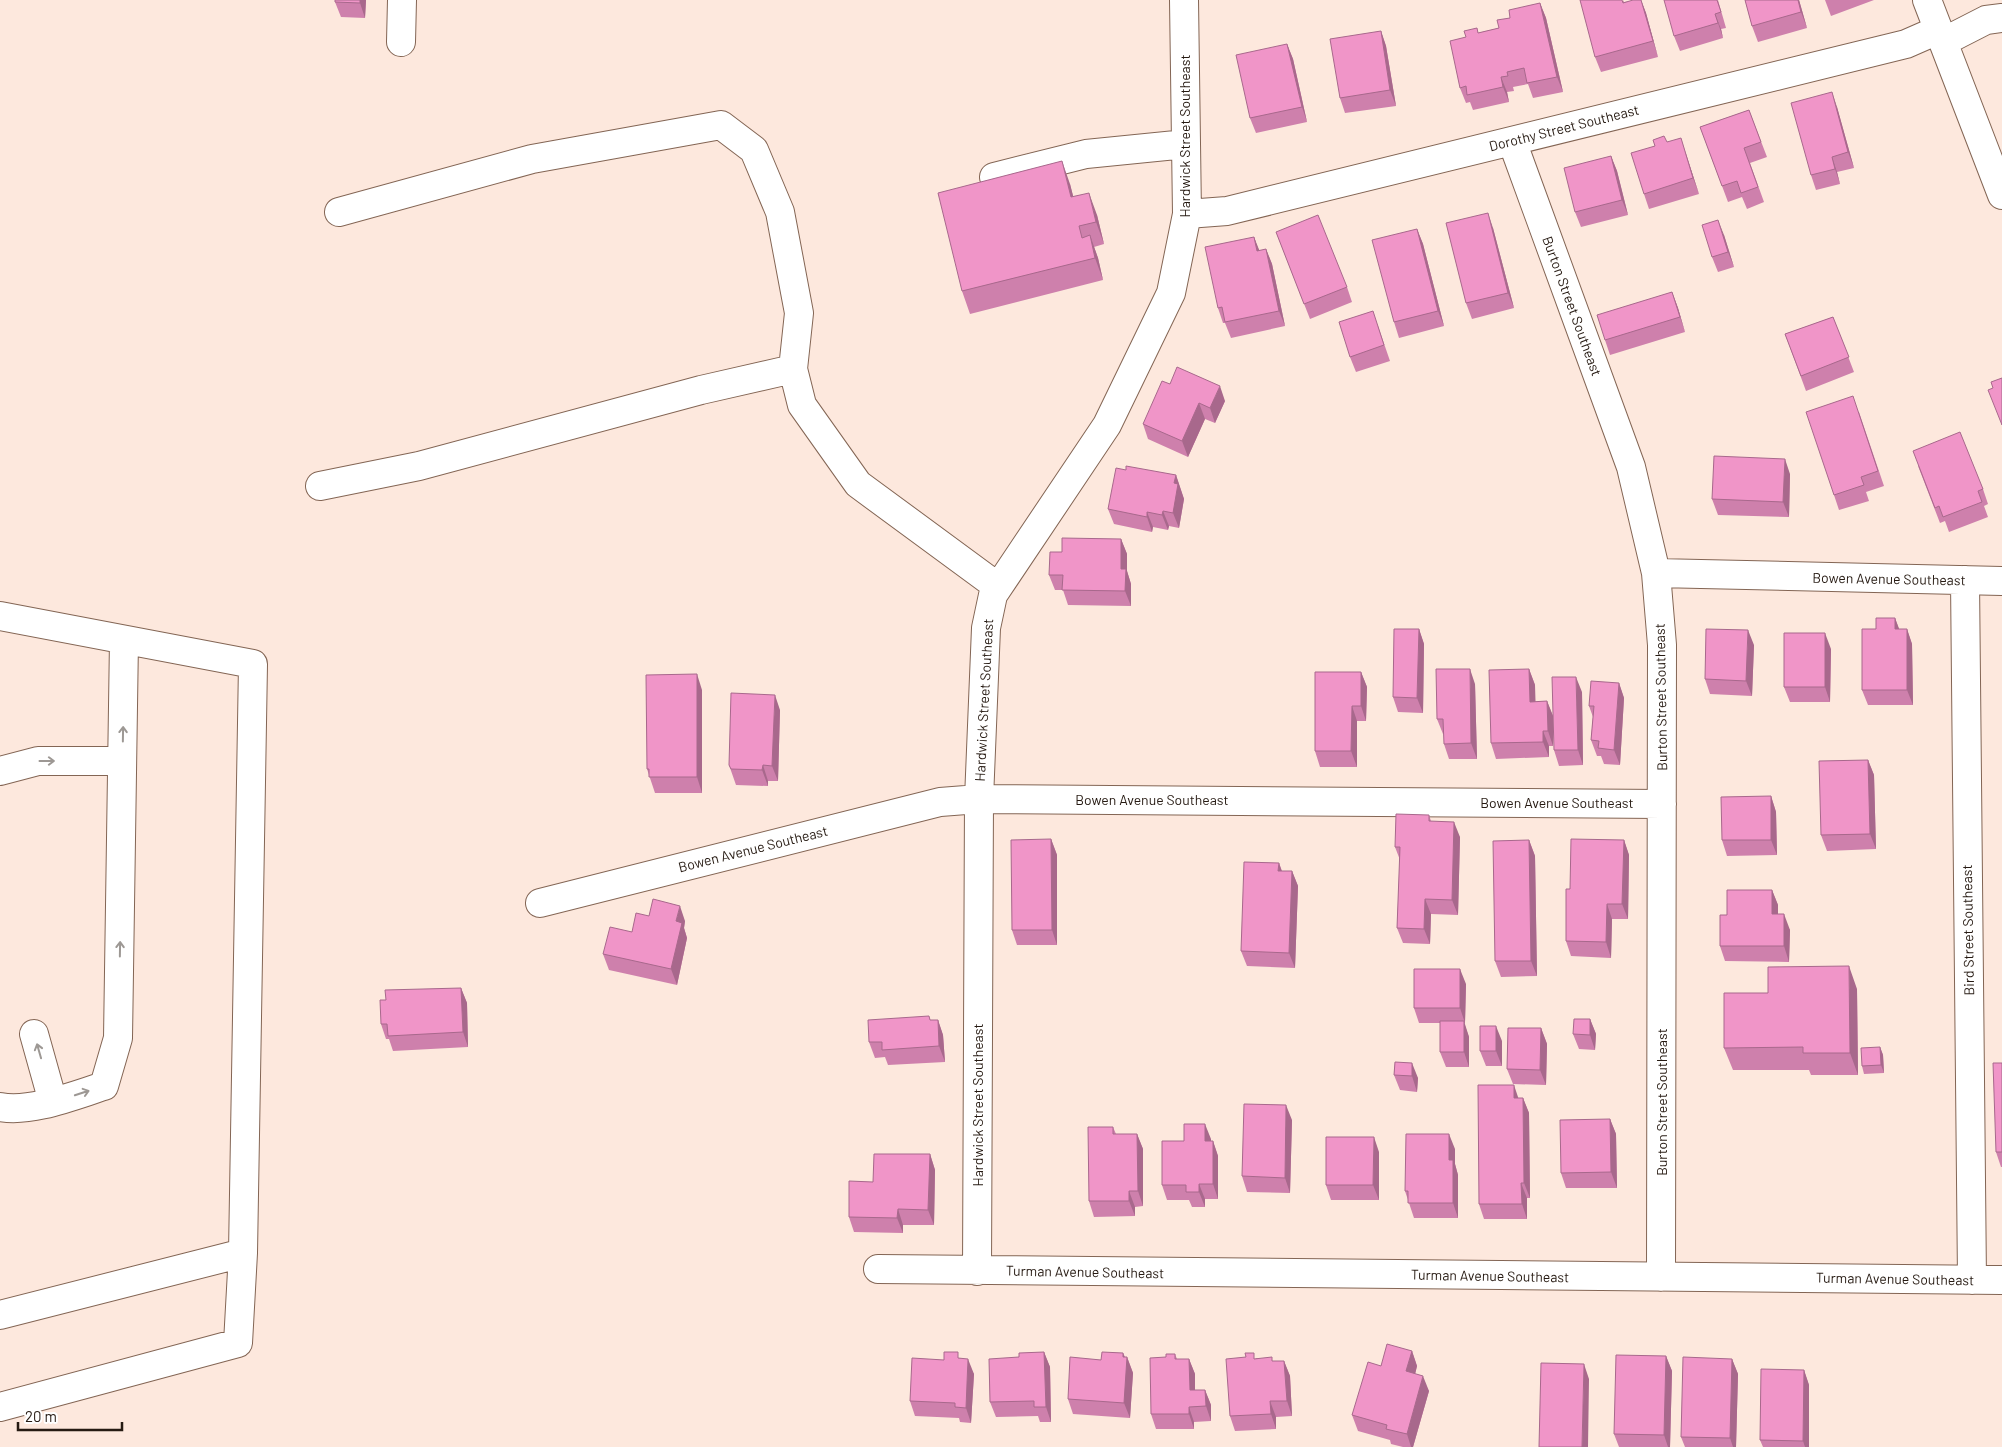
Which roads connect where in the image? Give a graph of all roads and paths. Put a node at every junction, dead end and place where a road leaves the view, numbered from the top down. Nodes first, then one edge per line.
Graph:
1 (402, 0) edge
2 (1184, 0) edge
3 (1926, 0) edge
4 (1997, 13) edge
5 (1940, 36) junction
6 (401, 42) dead end
7 (1512, 141) junction
8 (1186, 144) junction
9 (1994, 149) edge
10 (994, 177) edge
11 (2002, 194) edge
12 (339, 212) dead end
13 (1187, 214) junction
14 (793, 369) junction
15 (320, 486) dead end
16 (1656, 573) junction
17 (1965, 580) junction
18 (2002, 581) edge
19 (998, 587) junction
20 (0, 616) edge
21 (124, 640) junction
22 (122, 761) junction
23 (0, 771) edge
24 (979, 799) junction
25 (1662, 804) junction
26 (540, 903) dead end
27 (34, 1034) dead end
28 (53, 1102) junction
29 (0, 1108) edge
30 (243, 1253) junction
31 (878, 1269) dead end
32 (977, 1271) junction
33 (1661, 1277) junction
34 (1972, 1280) junction
35 (2002, 1280) edge
36 (0, 1315) edge
37 (0, 1407) edge

1 - 6 street
2 - 8 street, Hardwick Street Southeast
3 - 5 street
4 - 5 street, Dorothy Street Southeast
5 - 7 street, Dorothy Street Southeast
5 - 9 street
7 - 13 street, Dorothy Street Southeast
7 - 16 street, Burton Street Southeast
8 - 10 street
8 - 13 street, Hardwick Street Southeast
9 - 11 street
12 - 14 street
13 - 19 street, Hardwick Street Southeast
14 - 15 street
14 - 19 street
16 - 17 street, Bowen Avenue Southeast
16 - 25 street, Burton Street Southeast
17 - 18 street, Bowen Avenue Southeast
17 - 34 street, Bird Street Southeast
19 - 24 street, Hardwick Street Southeast
20 - 21 street
22 -> 21 street
21 - 30 street
23 -> 22 street
28 -> 22 street
24 - 25 street, Bowen Avenue Southeast
24 - 26 street, Bowen Avenue Southeast
24 - 32 street, Hardwick Street Southeast
25 - 33 street, Burton Street Southeast
28 -> 27 street
28 - 29 street
30 - 36 street
30 - 37 street
31 - 32 street, Turman Avenue Southeast
32 - 33 street, Turman Avenue Southeast
33 - 34 street, Turman Avenue Southeast
34 - 35 street, Turman Avenue Southeast

